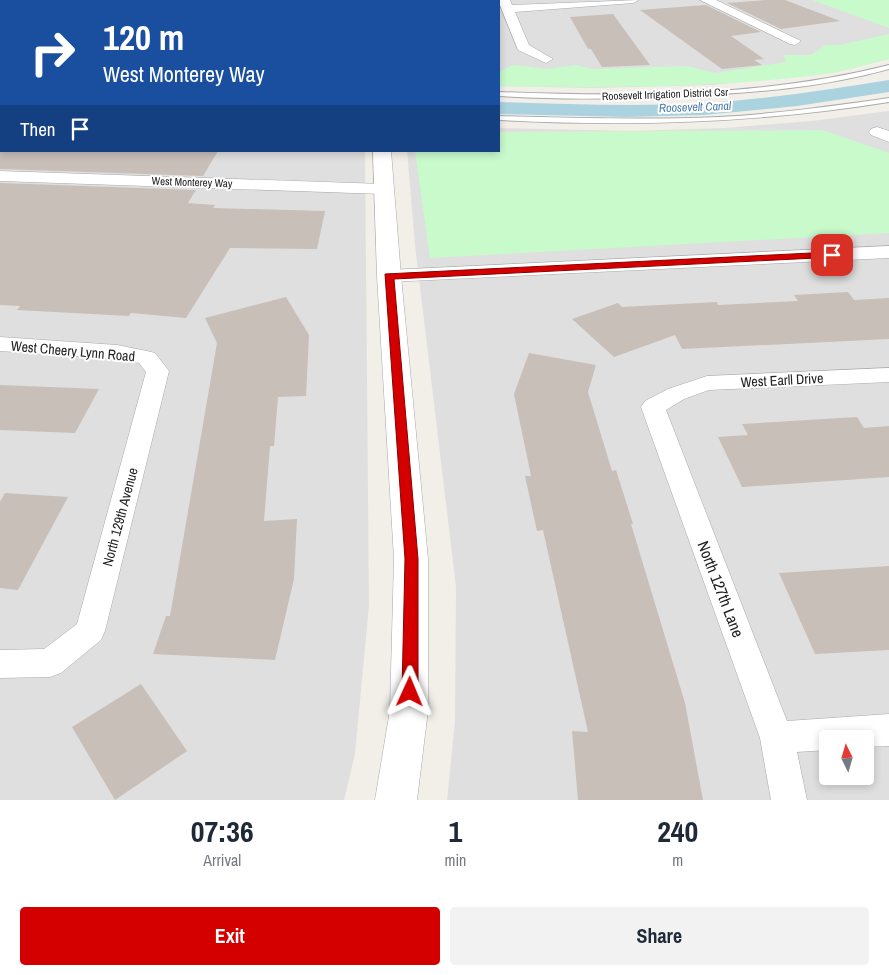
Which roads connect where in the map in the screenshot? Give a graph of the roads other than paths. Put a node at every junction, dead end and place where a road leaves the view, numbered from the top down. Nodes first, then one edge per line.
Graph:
1 (633, 0) edge
2 (706, 0) edge
3 (506, 4) edge
4 (796, 41) dead end
5 (546, 58) dead end
6 (889, 67) edge
7 (500, 94) edge
8 (889, 100) edge
9 (500, 118) edge
10 (382, 152) edge
11 (0, 176) edge
12 (383, 189) junction
13 (889, 252) edge
14 (388, 276) junction
15 (0, 344) edge
16 (147, 358) joint
17 (889, 375) edge
18 (676, 394) joint
19 (0, 664) edge
20 (889, 730) edge
21 (777, 738) junction
22 (396, 800) edge
23 (789, 800) edge

1 - 3 street
2 - 4 street
3 - 5 street
6 - 7 lane, Roosevelt Irrigation District Csr
8 - 9 lane, Roosevelt Irrigation District Csr
10 - 12 street
11 - 12 street, West Monterey Way
12 - 14 street
13 - 14 street
14 - 22 street
15 - 16 street, West Cheery Lynn Road
16 - 19 street, North 129th Avenue
17 - 18 street, West Earll Drive
18 - 21 street, North 127th Lane
20 - 21 street
21 - 23 street, North 127th Lane

